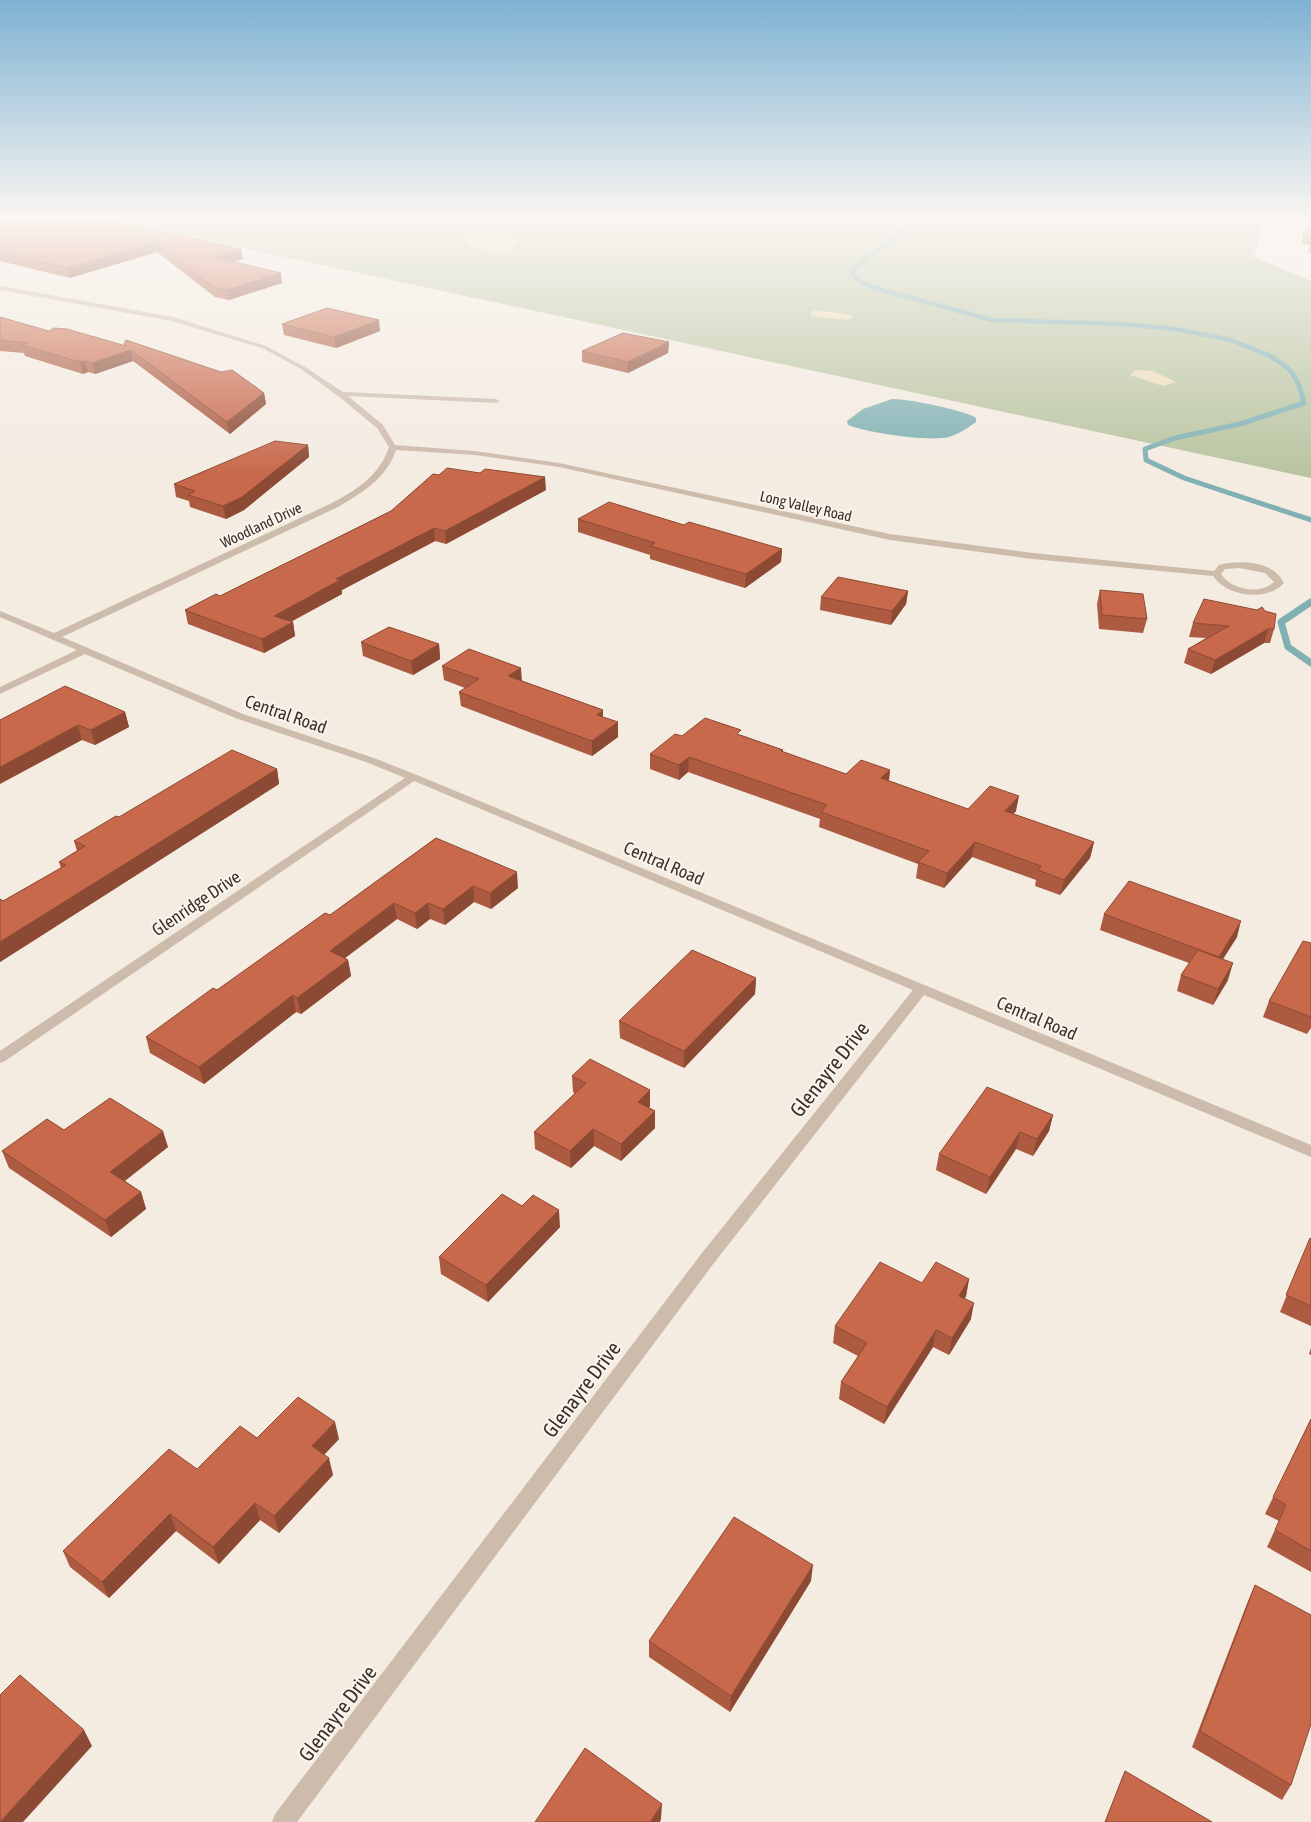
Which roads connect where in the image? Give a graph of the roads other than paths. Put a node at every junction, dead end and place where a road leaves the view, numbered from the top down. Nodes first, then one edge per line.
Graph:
1 (97, 304) edge
2 (341, 394) junction
3 (496, 401) dead end
4 (393, 447) junction
5 (1216, 574) junction
6 (0, 614) edge
7 (54, 637) junction
8 (84, 651) junction
9 (0, 691) edge
10 (413, 777) junction
11 (921, 989) junction
12 (0, 1058) edge
13 (1311, 1151) edge
14 (284, 1822) edge

1 - 2 street
2 - 3 street
2 - 4 street
4 - 5 street, Long Valley Road
4 - 7 street, Woodland Drive
5 - 5 street, Long Valley Road
6 - 7 street, Central Road
7 - 8 street, Central Road
8 - 9 street
8 - 10 street, Central Road
10 - 11 street, Central Road
10 - 12 street, Glenridge Drive
11 - 13 street, Central Road
11 - 14 street, Glenayre Drive

